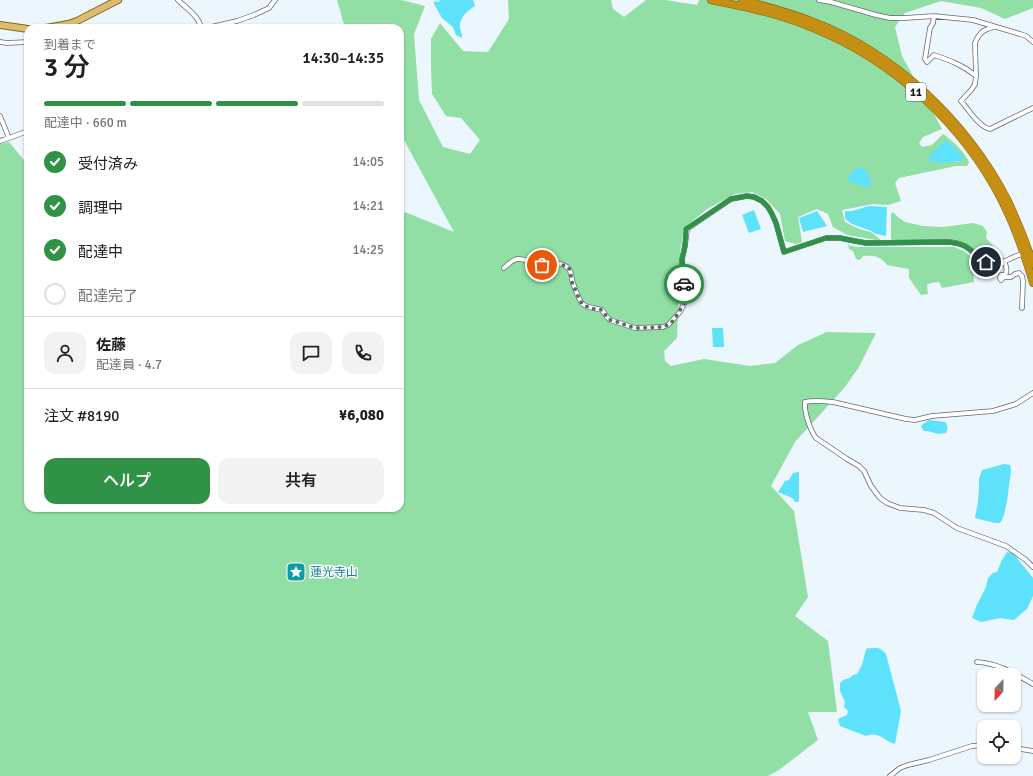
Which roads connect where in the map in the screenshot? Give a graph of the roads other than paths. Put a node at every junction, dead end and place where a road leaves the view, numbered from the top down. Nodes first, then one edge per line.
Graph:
1 (118, 0) edge
2 (178, 0) edge
3 (275, 0) edge
4 (711, 0) edge
5 (742, 0) edge
6 (819, 0) edge
7 (729, 2) edge
8 (934, 16) junction
9 (0, 24) edge
10 (71, 24) edge
11 (200, 24) edge
12 (222, 24) edge
13 (993, 26) junction
14 (24, 28) edge
15 (0, 42) edge
16 (24, 42) edge
17 (1033, 42) edge
18 (976, 76) junction
19 (1033, 108) edge
20 (0, 116) edge
21 (24, 132) edge
22 (8, 138) junction
23 (0, 141) edge
24 (966, 145) junction
25 (1024, 254) junction
26 (1004, 261) junction
27 (1033, 264) edge
28 (504, 268) dead end
29 (1033, 283) edge
30 (1022, 308) dead end
31 (1033, 393) edge
32 (1033, 567) edge
33 (977, 662) dead end
34 (1033, 684) edge
35 (977, 746) edge
36 (1021, 749) edge
37 (1033, 751) edge
38 (890, 776) edge

1 - 10 main road
2 - 11 street
3 - 12 street
4 - 7 highway, 11
5 - 24 highway, 11
6 - 8 street
7 - 24 highway, 11
8 - 13 street
8 - 18 street
9 - 14 main road
13 - 17 street
13 - 18 street
15 - 16 street
18 - 19 street
20 - 22 street
21 - 22 street
22 - 23 street
24 - 25 highway, 11
24 - 27 highway, 11
25 - 26 street
25 - 29 highway, 11
26 - 28 street
26 - 30 street
31 - 32 street
33 - 34 street
35 - 38 street
36 - 37 street

